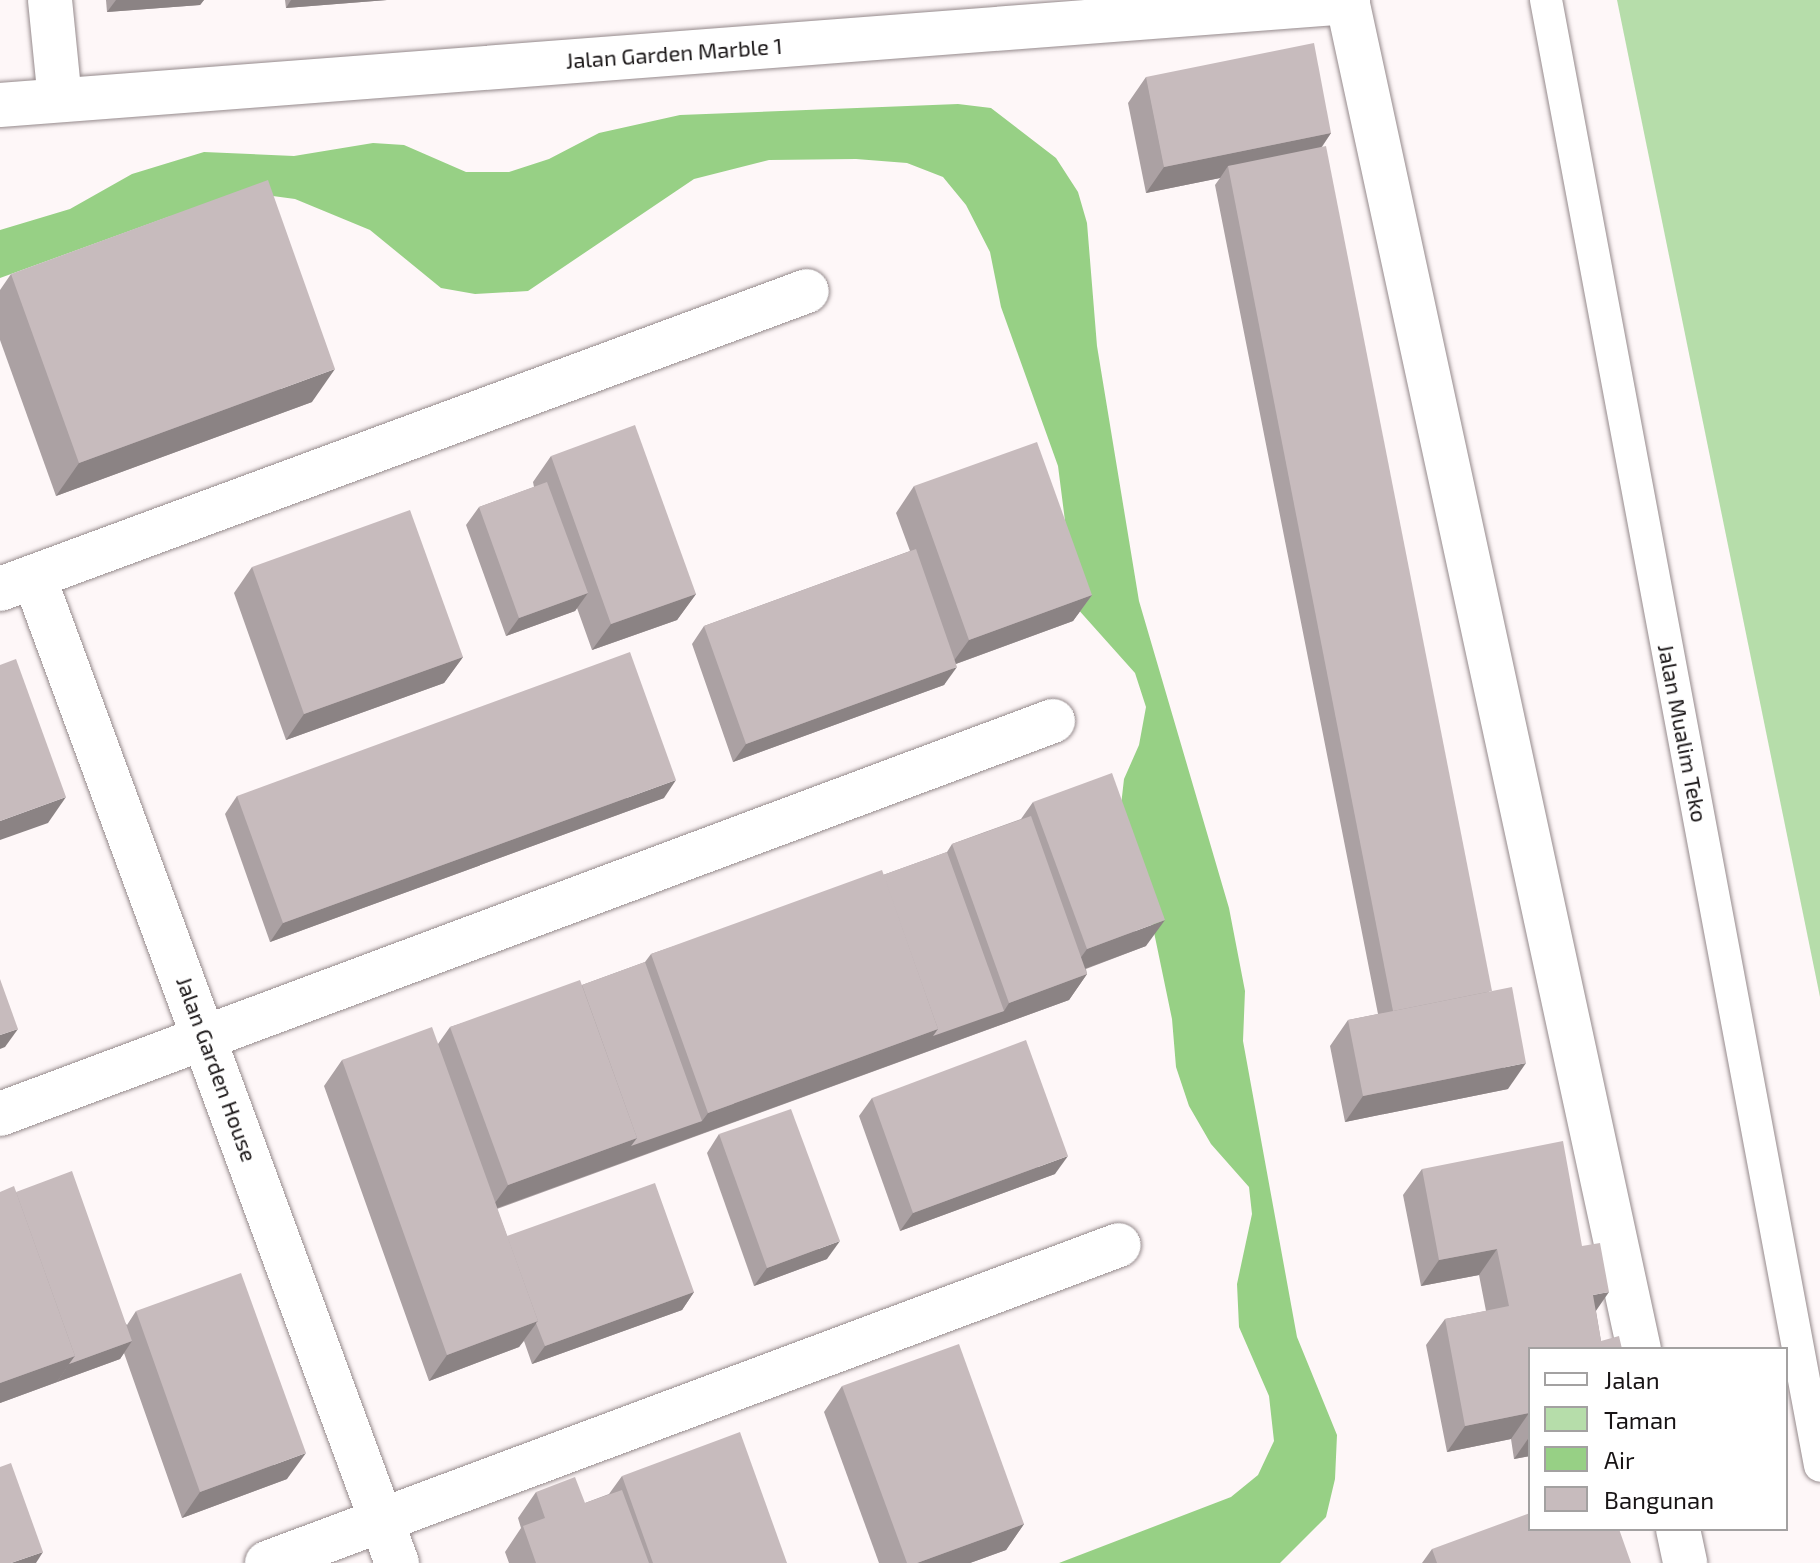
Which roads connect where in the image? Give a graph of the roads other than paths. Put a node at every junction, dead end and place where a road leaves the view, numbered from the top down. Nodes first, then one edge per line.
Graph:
1 (50, 0) edge
2 (1546, 0) edge
3 (1347, 1) edge
4 (60, 100) junction
5 (0, 105) edge
6 (807, 291) dead end
7 (17, 583) edge
8 (1053, 721) dead end
9 (204, 1035) junction
10 (0, 1114) edge
11 (1119, 1245) dead end
12 (1639, 1347) edge
13 (1820, 1466) edge
14 (381, 1520) junction
15 (1678, 1531) edge
16 (267, 1563) edge
17 (397, 1563) edge
18 (1685, 1563) edge

1 - 4 street
2 - 13 lane, Jalan Mualim Teko
3 - 4 street, Jalan Garden Marble 1
3 - 12 street
4 - 5 street, Jalan Garden Marble 1
6 - 7 street
7 - 9 street, Jalan Garden House
8 - 9 street
9 - 10 street
9 - 14 street, Jalan Garden House
11 - 14 street
14 - 16 street
14 - 17 street, Jalan Garden House
15 - 18 street

